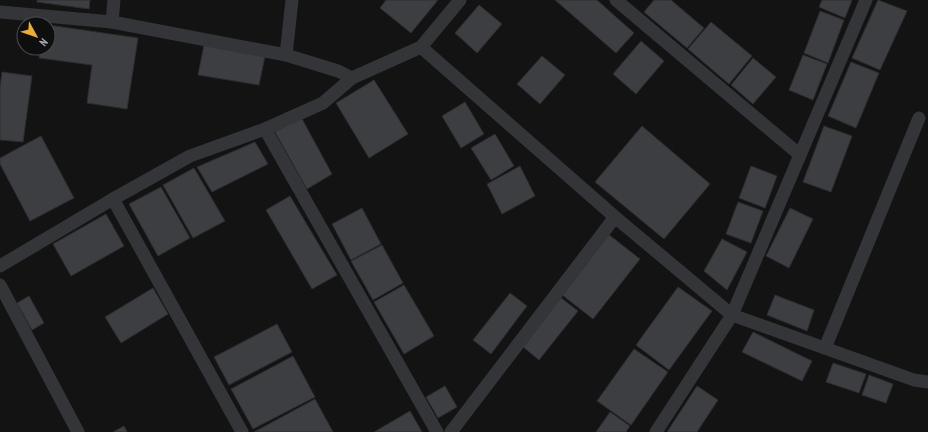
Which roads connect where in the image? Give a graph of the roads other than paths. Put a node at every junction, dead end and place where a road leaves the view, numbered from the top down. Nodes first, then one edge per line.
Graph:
1 (114, 0) edge
2 (292, 0) edge
3 (460, 0) edge
4 (616, 0) edge
5 (866, 0) edge
6 (0, 12) edge
7 (112, 22) junction
8 (421, 47) junction
9 (286, 55) junction
10 (352, 78) junction
11 (919, 118) dead end
12 (265, 129) junction
13 (800, 155) junction
14 (113, 199) junction
15 (615, 217) junction
16 (0, 266) edge
17 (0, 285) edge
18 (732, 315) junction
19 (826, 348) junction
20 (928, 382) edge
21 (78, 432) edge
22 (242, 432) edge
23 (437, 432) edge
24 (452, 432) edge
25 (656, 432) edge

1 - 7 street
2 - 9 street
3 - 8 street
4 - 13 street
5 - 13 street
6 - 7 street
7 - 9 street
8 - 10 street
8 - 15 street
9 - 10 street
10 - 12 street
11 - 19 street
12 - 14 street
12 - 23 street
13 - 18 street
14 - 16 street
14 - 22 street
15 - 18 street
15 - 24 street
17 - 21 street
18 - 19 street
18 - 25 street
19 - 20 street

